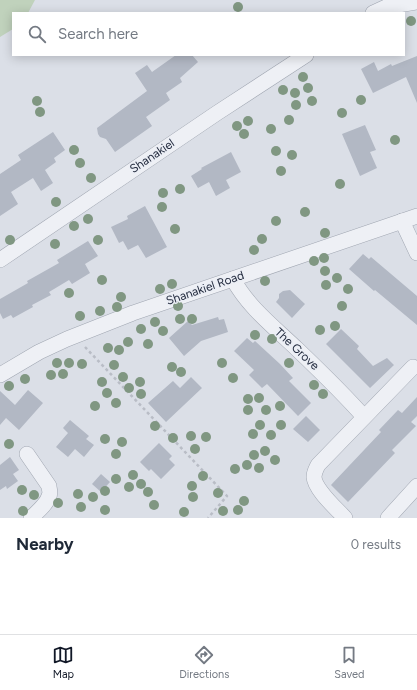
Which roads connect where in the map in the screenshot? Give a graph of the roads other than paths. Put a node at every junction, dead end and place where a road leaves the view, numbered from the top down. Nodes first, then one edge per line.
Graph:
1 (417, 2) edge
2 (375, 12) edge
3 (304, 56) edge
4 (417, 216) edge
5 (402, 221) junction
6 (417, 253) edge
7 (0, 260) edge
8 (233, 278) junction
9 (412, 367) dead end
10 (0, 375) edge
11 (364, 416) junction
12 (27, 454) dead end
13 (417, 486) edge
14 (31, 518) edge
15 (345, 518) edge
16 (388, 518) edge

1 - 2 street
3 - 7 street, Shanakiel
4 - 5 street, Shanakiel Road
5 - 6 street
5 - 8 street, Shanakiel Road
8 - 10 street, Shanakiel Road
8 - 11 street, The Grove
9 - 11 street
11 - 15 street
12 - 14 street
13 - 16 street

